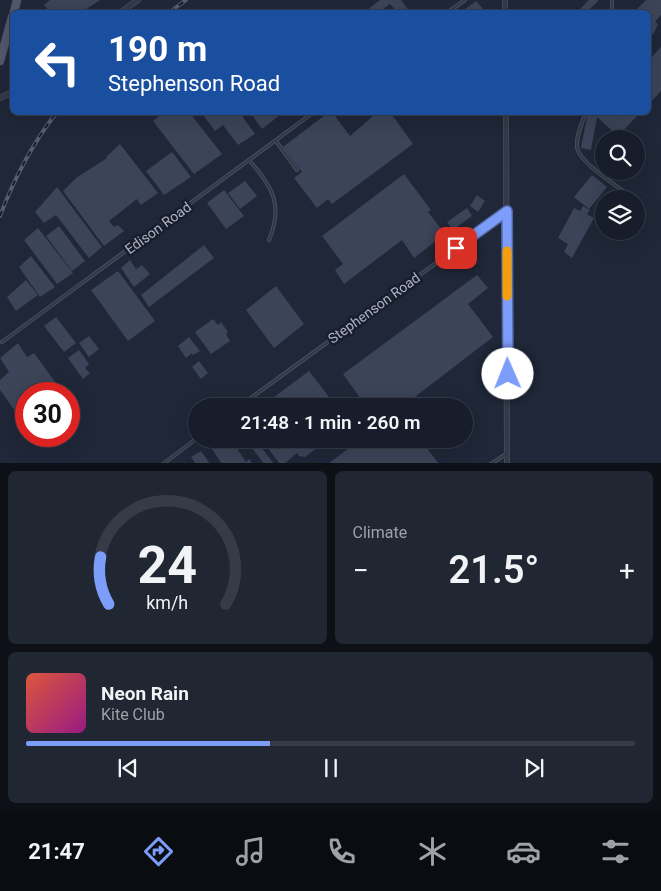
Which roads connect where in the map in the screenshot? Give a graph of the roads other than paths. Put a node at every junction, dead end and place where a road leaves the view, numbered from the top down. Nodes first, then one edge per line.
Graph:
1 (138, 0) edge
2 (465, 0) edge
3 (125, 10) edge
4 (451, 10) edge
5 (10, 24) edge
6 (0, 62) edge
7 (310, 115) edge
8 (506, 115) edge
9 (585, 115) edge
10 (276, 140) junction
11 (249, 160) junction
12 (297, 170) dead end
13 (622, 190) edge
14 (507, 211) junction
15 (269, 240) dead end
16 (2, 342) dead end
17 (251, 398) edge
18 (188, 445) edge
19 (506, 454) junction
20 (164, 463) edge
21 (492, 463) edge
22 (507, 463) edge

1 - 3 street
2 - 4 lane
5 - 6 main road
7 - 10 lane, Edison Road
8 - 14 street
9 - 13 lane
10 - 11 lane, Edison Road
10 - 12 lane
11 - 15 lane
11 - 16 lane, Edison Road
14 - 17 lane, Stephenson Road
14 - 19 street
18 - 20 lane
19 - 21 lane
19 - 22 street

